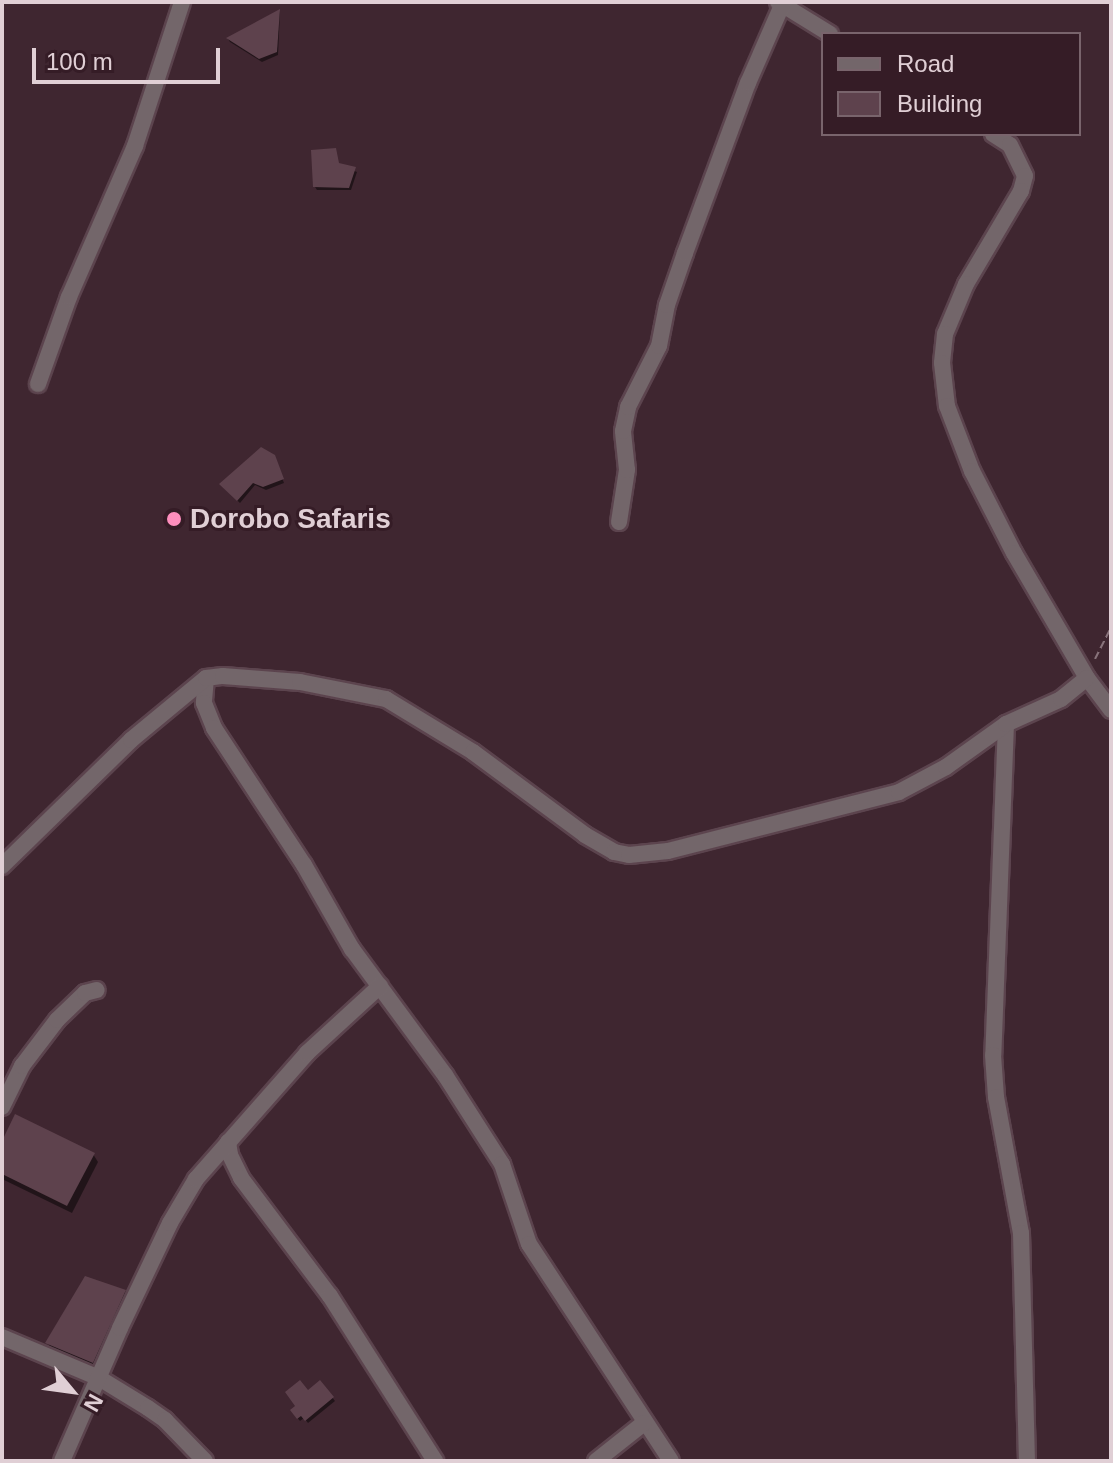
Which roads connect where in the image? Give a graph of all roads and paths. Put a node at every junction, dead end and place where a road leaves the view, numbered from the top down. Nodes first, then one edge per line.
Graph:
1 (182, 2) edge
2 (780, 4) edge
3 (827, 32) edge
4 (996, 136) edge
5 (38, 384) dead end
6 (619, 522) dead end
7 (1111, 628) edge
8 (206, 678) junction
9 (1087, 678) junction
10 (1111, 710) edge
11 (1006, 724) junction
12 (2, 866) edge
13 (380, 986) junction
14 (97, 990) dead end
15 (2, 1107) edge
16 (228, 1142) junction
17 (2, 1337) edge
18 (99, 1378) junction
19 (644, 1423) junction
20 (62, 1461) edge
21 (205, 1461) edge
22 (435, 1461) edge
23 (596, 1461) edge
24 (671, 1461) edge
25 (1027, 1461) edge

1 - 5 street
2 - 3 street
2 - 6 street
4 - 9 street
7 - 9 path
8 - 11 street
8 - 12 street
8 - 13 street
9 - 10 street
9 - 11 street
11 - 25 street
13 - 16 street
13 - 19 street
14 - 15 street
16 - 18 street
16 - 22 street
17 - 18 street
18 - 20 street
18 - 21 street
19 - 23 street
19 - 24 street

